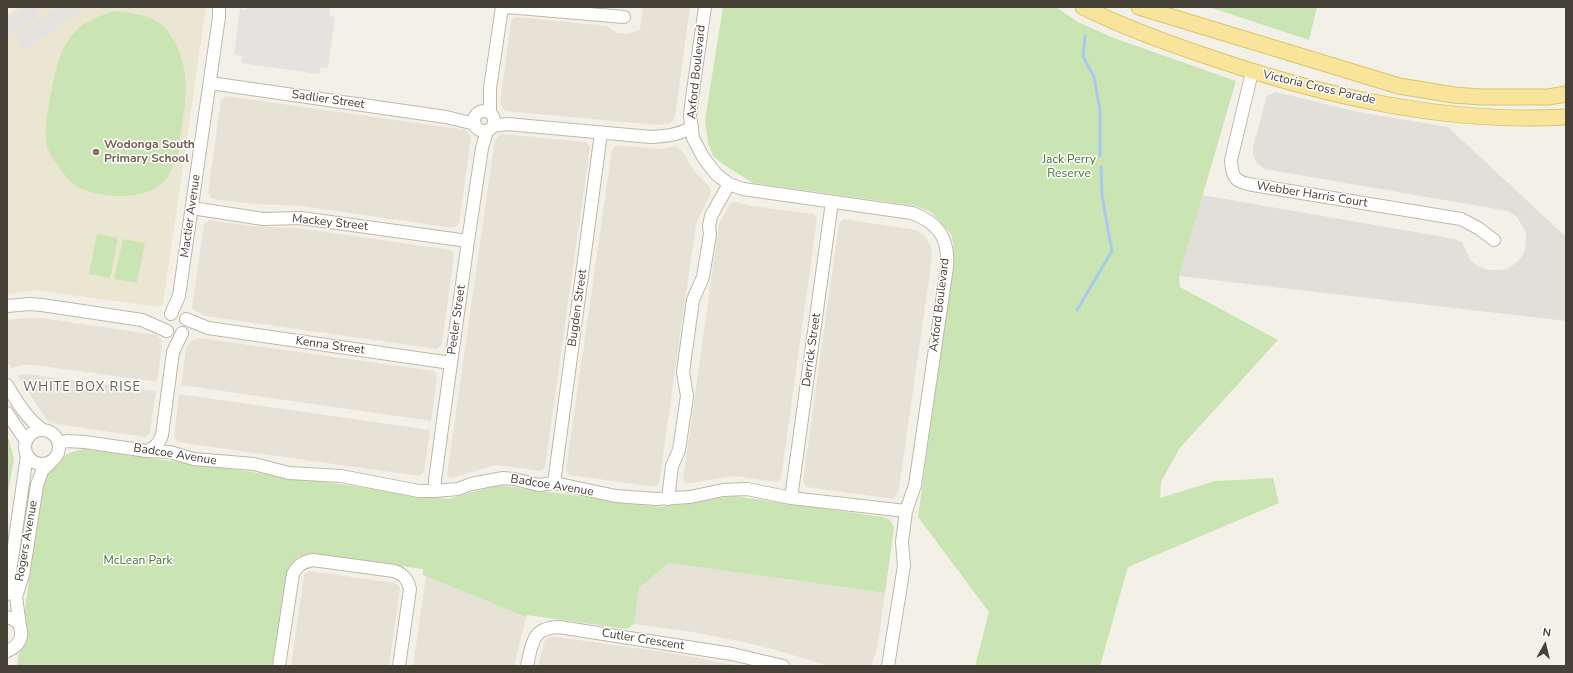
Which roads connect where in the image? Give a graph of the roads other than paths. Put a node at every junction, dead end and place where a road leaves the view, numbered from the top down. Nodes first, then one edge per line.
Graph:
1 (502, 7) edge
2 (507, 7) edge
3 (705, 7) edge
4 (1083, 7) edge
5 (1138, 7) edge
6 (221, 10) edge
7 (624, 17) dead end
8 (1252, 72) junction
9 (210, 83) junction
10 (1566, 94) edge
11 (1566, 117) edge
12 (484, 121) junction
13 (692, 127) junction
14 (601, 133) junction
15 (729, 184) junction
16 (832, 202) junction
17 (192, 208) junction
18 (1494, 240) dead end
19 (468, 241) junction
20 (7, 306) edge
21 (177, 316) junction
22 (142, 320) junction
23 (208, 328) junction
24 (168, 332) junction
25 (183, 333) junction
26 (173, 352) junction
27 (451, 363) junction
28 (7, 385) edge
29 (7, 413) edge
30 (43, 430) junction
31 (26, 441) junction
32 (59, 443) junction
33 (147, 451) junction
34 (27, 455) junction
35 (52, 461) junction
36 (554, 483) junction
37 (435, 492) junction
38 (791, 498) junction
39 (668, 499) junction
40 (13, 510) edge
41 (906, 512) junction
42 (32, 513) junction
43 (7, 594) edge
44 (7, 617) edge
45 (20, 626) junction
46 (7, 651) edge
47 (279, 666) edge
48 (399, 666) edge
49 (527, 666) edge
50 (783, 666) edge
51 (888, 666) edge

1 - 12 street, Peeler Street
2 - 7 street
3 - 13 street, Axford Boulevard
4 - 8 main road, Victoria Cross Parade
5 - 10 main road, Victoria Cross Parade
6 - 9 street, Mactier Avenue
8 - 11 main road, Victoria Cross Parade
8 - 18 street, Webber Harris Court
9 - 12 street, Sadlier Street
9 - 17 street, Mactier Avenue
12 - 14 street, Sadlier Street
12 - 19 street, Peeler Street
13 - 14 street, Sadlier Street
13 - 15 street, Axford Boulevard
14 - 36 street, Bugden Street
15 - 16 street, Axford Boulevard
15 - 39 street
16 - 38 street, Derrick Street
16 - 41 street, Axford Boulevard
17 - 19 street, Mackey Street
17 - 21 street, Mactier Avenue
19 - 27 street, Peeler Street
20 - 22 street, Kenna Street
21 - 22 street, Kenna Street
21 - 23 street, Kenna Street
21 - 24 street
21 - 25 street
22 - 24 street, Kenna Street
23 - 25 street, Kenna Street
23 - 27 street, Kenna Street
24 - 25 street
24 - 26 street
25 - 26 street
26 - 33 street
27 - 37 street, Peeler Street
28 - 30 street
29 - 31 street
30 - 31 street
30 - 32 street
31 - 34 street
32 - 33 street, Badcoe Avenue
32 - 35 street
33 - 37 street, Badcoe Avenue
34 - 35 street
34 - 40 street, Rogers Avenue
35 - 42 street, Rogers Avenue
36 - 37 street, Badcoe Avenue
36 - 39 street, Badcoe Avenue
38 - 39 street, Badcoe Avenue
38 - 41 street, Badcoe Avenue
40 - 42 street
40 - 43 street, Rogers Avenue
41 - 51 street, Axford Boulevard
42 - 45 street, Rogers Avenue
44 - 45 street
45 - 46 street, Rogers Avenue
47 - 48 street
49 - 50 street, Cutler Crescent

